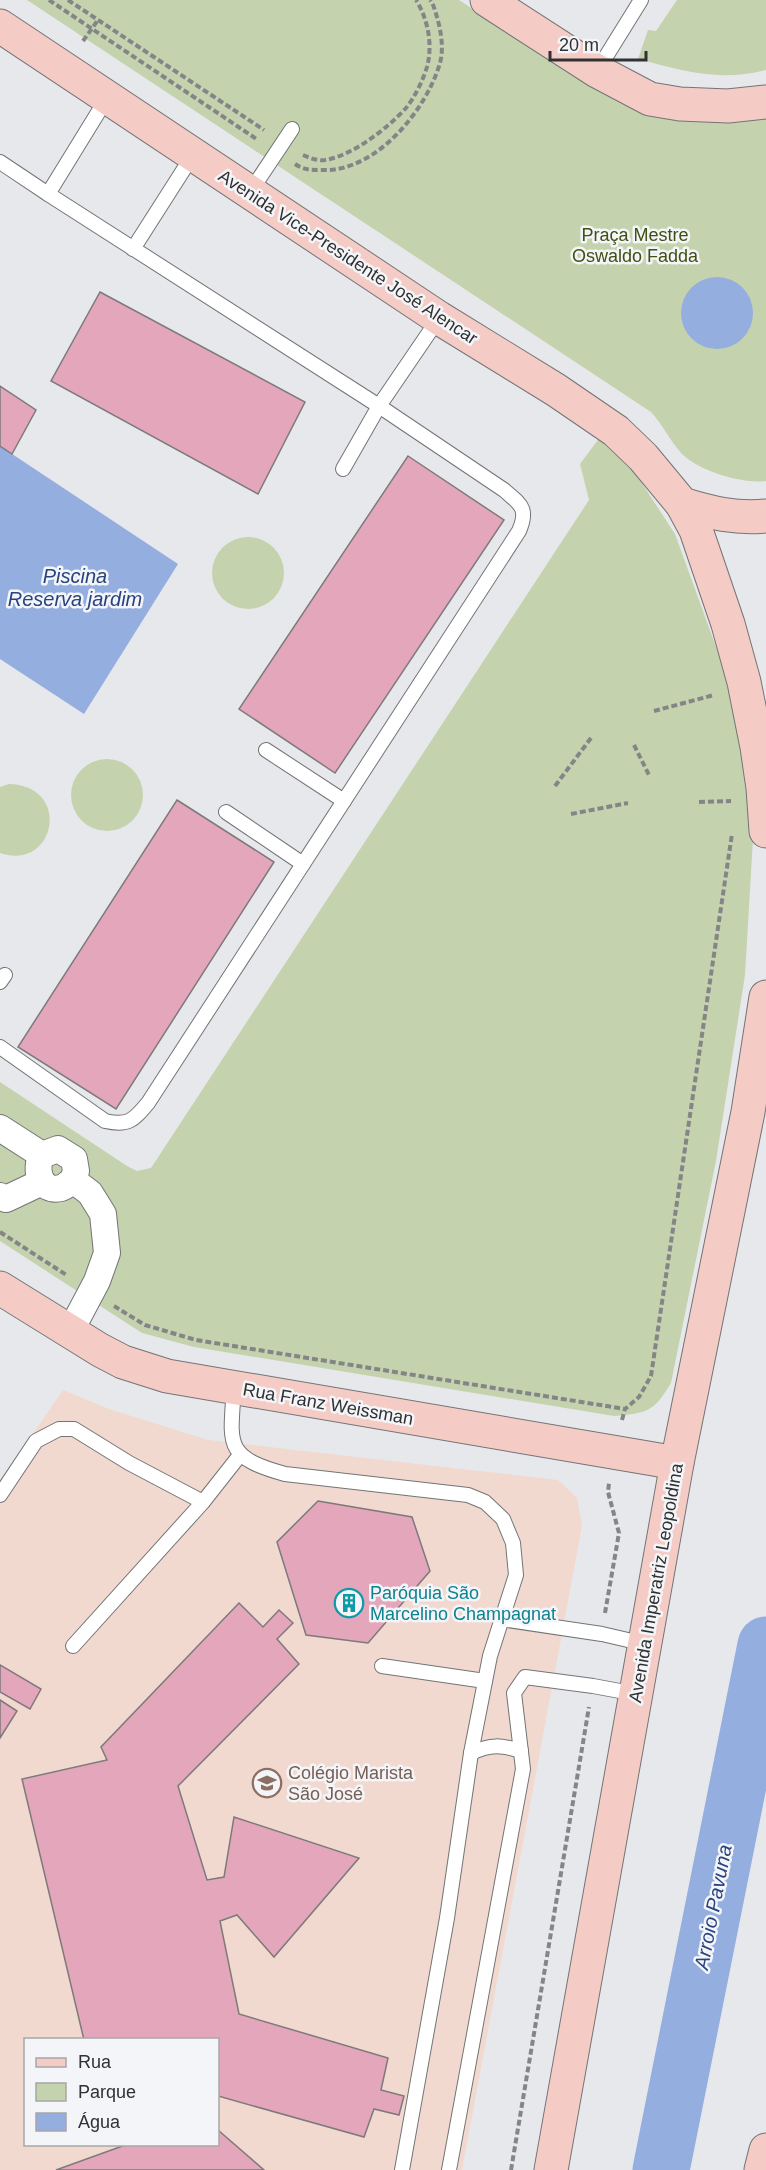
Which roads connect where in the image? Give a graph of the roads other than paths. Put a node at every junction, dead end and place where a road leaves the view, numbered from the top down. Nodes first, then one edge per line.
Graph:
1 (487, 0) edge
2 (641, 0) edge
3 (0, 26) edge
4 (597, 71) junction
5 (107, 98) junction
6 (766, 102) edge
7 (292, 129) dead end
8 (193, 155) junction
9 (0, 162) edge
10 (250, 193) junction
11 (48, 194) junction
12 (133, 249) junction
13 (439, 318) junction
14 (380, 406) junction
15 (343, 469) dead end
16 (682, 504) junction
17 (766, 516) edge
18 (266, 750) dead end
19 (344, 801) junction
20 (226, 812) dead end
21 (750, 829) edge
22 (303, 864) junction
23 (766, 997) edge
24 (0, 1047) edge
25 (0, 1128) edge
26 (42, 1155) junction
27 (73, 1180) junction
28 (42, 1182) junction
29 (0, 1196) edge
30 (0, 1288) edge
31 (70, 1332) junction
32 (234, 1388) junction
33 (240, 1455) junction
34 (677, 1463) junction
35 (0, 1495) edge
36 (203, 1502) junction
37 (501, 1619) junction
38 (645, 1644) junction
39 (73, 1646) dead end
40 (382, 1666) dead end
41 (485, 1681) junction
42 (636, 1694) junction
43 (521, 1752) junction
44 (471, 1753) junction
45 (766, 2150) edge
46 (402, 2170) edge
47 (449, 2170) edge
48 (551, 2170) edge
49 (761, 2170) edge

1 - 4 street
2 - 4 lane
3 - 5 street, Avenida Vice-Presidente José Alencar
4 - 6 street
5 - 8 street, Avenida Vice-Presidente José Alencar
5 - 11 lane
7 - 10 lane
8 - 10 street, Avenida Vice-Presidente José Alencar
8 - 12 lane
9 - 11 lane
10 - 13 street, Avenida Vice-Presidente José Alencar
11 - 12 lane
12 - 14 lane
13 - 14 lane
13 - 16 street, Avenida Vice-Presidente José Alencar
14 - 15 lane
14 - 19 lane
16 - 17 street
16 - 21 street, Avenida Vice-Presidente José Alencar
18 - 19 lane
19 - 22 lane
20 - 22 lane
22 - 24 lane
23 - 34 street, Avenida Imperatriz Leopoldina
25 - 26 street
26 - 27 street
26 - 28 street
27 - 28 street
27 - 31 street
28 - 29 street
30 - 31 street, Rua Franz Weissman
31 - 32 street, Rua Franz Weissman
32 - 33 lane
32 - 34 street, Rua Franz Weissman
33 - 36 lane
33 - 37 lane
34 - 38 street, Avenida Imperatriz Leopoldina
35 - 36 lane
36 - 39 lane
37 - 38 lane
37 - 41 lane
38 - 42 street, Avenida Imperatriz Leopoldina
40 - 41 lane
41 - 44 lane
42 - 43 lane
42 - 48 street, Avenida Imperatriz Leopoldina
43 - 44 lane
43 - 47 lane
44 - 46 lane
45 - 49 street

